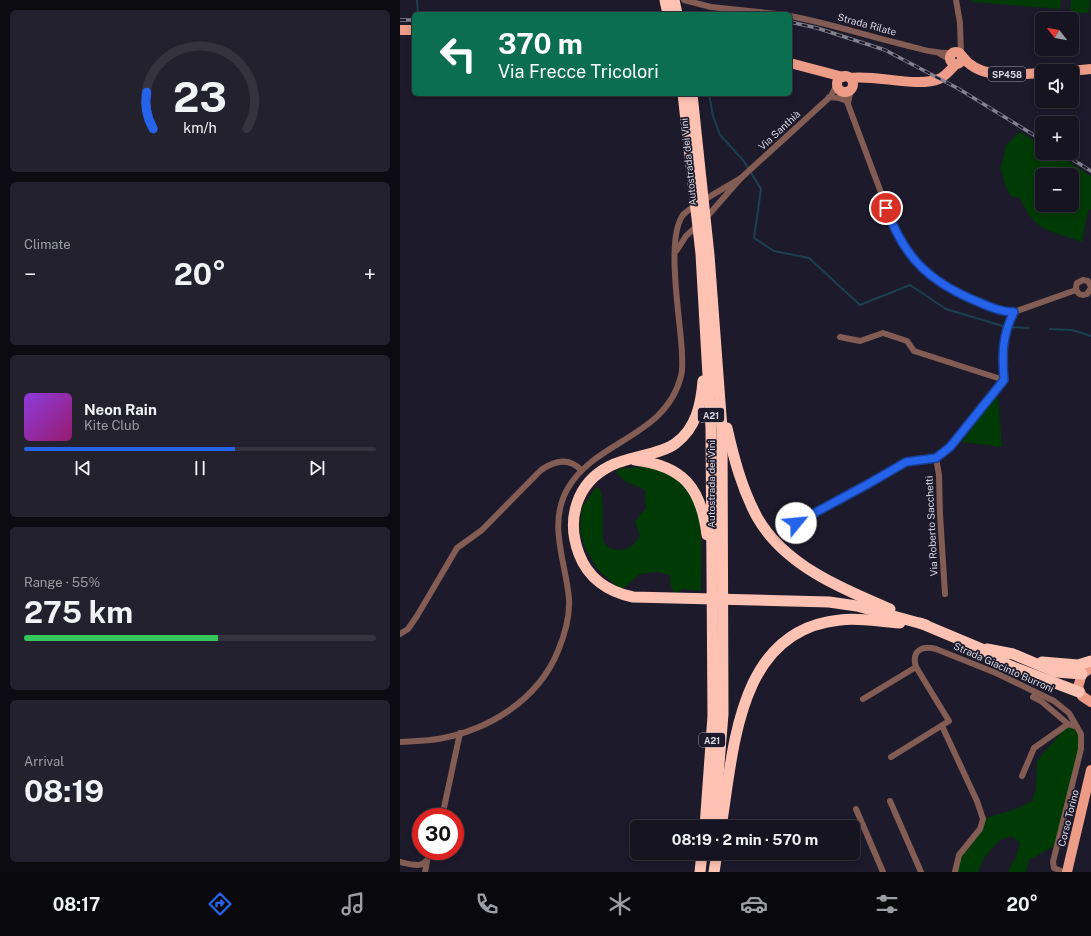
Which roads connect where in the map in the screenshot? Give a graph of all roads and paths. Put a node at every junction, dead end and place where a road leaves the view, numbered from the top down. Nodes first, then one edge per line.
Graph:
1 (665, 0) edge
2 (674, 0) edge
3 (684, 0) edge
4 (956, 0) edge
5 (668, 12) edge
6 (677, 12) edge
7 (755, 12) edge
8 (792, 16) edge
9 (400, 30) edge
10 (412, 30) edge
11 (956, 58) junction
12 (792, 64) edge
13 (1091, 69) edge
14 (1079, 70) edge
15 (1035, 73) edge
16 (844, 85) junction
17 (683, 96) edge
18 (692, 96) edge
19 (830, 96) junction
20 (847, 103) junction
21 (741, 178) junction
22 (676, 255) junction
23 (705, 255) junction
24 (1088, 278) edge
25 (703, 287) junction
26 (1091, 288) edge
27 (1076, 290) junction
28 (1087, 294) junction
29 (1091, 300) edge
30 (1014, 312) junction
31 (840, 337) dead end
32 (1004, 380) junction
33 (720, 392) junction
34 (936, 458) junction
35 (628, 460) junction
36 (581, 470) junction
37 (796, 523) dead end
38 (718, 576) junction
39 (945, 594) dead end
40 (926, 625) junction
41 (400, 634) edge
42 (982, 649) junction
43 (718, 653) junction
44 (1020, 657) junction
45 (1091, 660) edge
46 (916, 667) junction
47 (1086, 671) edge
48 (1079, 692) junction
49 (1033, 697) dead end
50 (863, 699) dead end
51 (1090, 704) edge
52 (1068, 724) junction
53 (942, 726) junction
54 (1077, 727) junction
55 (460, 734) junction
56 (400, 742) edge
57 (892, 757) dead end
58 (1022, 776) dead end
59 (1090, 777) edge
60 (890, 801) dead end
61 (444, 808) edge
62 (856, 809) dead end
63 (706, 820) edge
64 (715, 820) edge
65 (722, 820) edge
66 (701, 860) edge
67 (711, 860) edge
68 (716, 860) edge
69 (400, 862) edge
70 (427, 862) joint
71 (425, 872) edge
72 (700, 872) edge
73 (710, 872) edge
74 (714, 872) edge
75 (883, 872) edge
76 (920, 872) edge
77 (955, 872) edge
78 (1063, 872) edge
79 (1067, 872) edge

1 - 5 highway
2 - 6 highway
3 - 7 street
4 - 11 street
8 - 11 street, Strada Rilate
9 - 10 main road
11 - 15 main road, SP458
11 - 16 main road
12 - 16 main road
13 - 14 main road
16 - 19 street, Via Santhià
16 - 20 street
17 - 23 highway, Autostrada dei Vini / A21
18 - 23 highway, Autostrada dei Vini / A21
19 - 20 street
19 - 21 street, Via Santhià
20 - 30 street
21 - 22 street, Via Santhià
21 - 22 street, Via Santhià
22 - 36 street
23 - 25 highway, Autostrada dei Vini / A21
23 - 33 highway, Autostrada dei Vini / A21
24 - 26 street
24 - 27 street
25 - 35 highway
25 - 38 highway, Autostrada dei Vini / A21
26 - 28 street
27 - 28 street
27 - 30 street
28 - 29 street
30 - 32 street
31 - 32 street
32 - 34 street
33 - 38 highway, Autostrada dei Vini / A21
33 - 40 highway
34 - 37 street
34 - 39 street, Via Roberto Sacchetti
35 - 38 highway
35 - 40 highway
36 - 41 street
36 - 55 street
38 - 43 highway, Autostrada dei Vini / A21
40 - 42 highway
40 - 65 highway
42 - 44 highway
42 - 48 highway
43 - 63 highway, Autostrada dei Vini / A21
43 - 64 highway, Autostrada dei Vini / A21
44 - 45 highway
44 - 47 highway
46 - 50 street
46 - 53 street
46 - 54 street, Strada Giacinto Burroni
47 - 48 main road
48 - 51 main road
49 - 52 street
52 - 54 street
52 - 58 street
53 - 57 street
53 - 77 street
54 - 78 street, Strada Giacinto Burroni
55 - 56 street
55 - 61 street
59 - 79 main road, Corso Torino
60 - 76 street
62 - 75 street
66 - 72 highway
67 - 73 highway
68 - 74 highway
69 - 70 street
70 - 71 street

